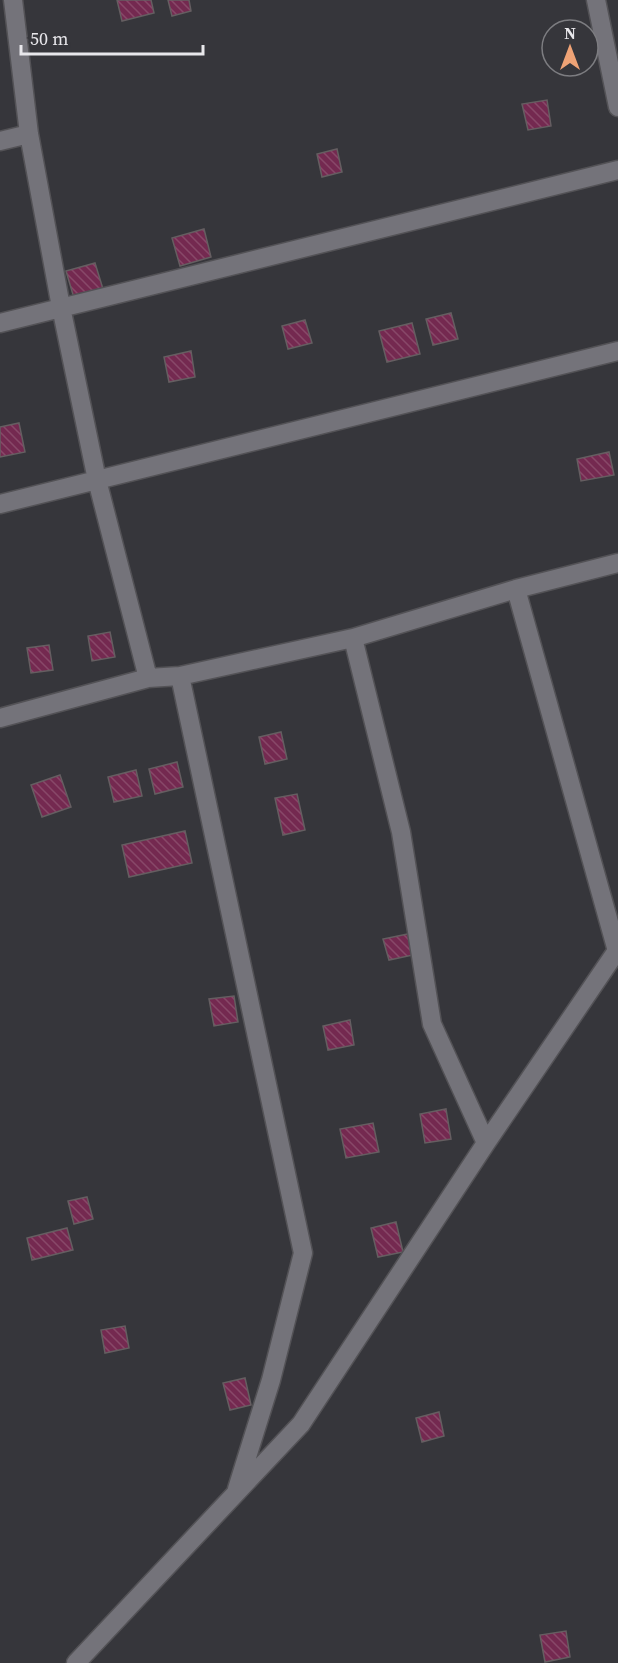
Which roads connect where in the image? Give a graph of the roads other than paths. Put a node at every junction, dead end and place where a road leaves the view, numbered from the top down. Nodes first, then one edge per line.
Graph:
1 (13, 0) edge
2 (596, 0) edge
3 (618, 107) edge
4 (29, 134) junction
5 (0, 141) edge
6 (618, 170) edge
7 (61, 307) junction
8 (0, 323) edge
9 (618, 351) edge
10 (97, 480) junction
11 (0, 504) edge
12 (618, 563) edge
13 (516, 589) junction
14 (353, 638) junction
15 (180, 676) junction
16 (148, 678) junction
17 (0, 718) edge
18 (617, 950) edge
19 (486, 1143) junction
20 (235, 1494) junction
21 (76, 1663) edge

1 - 4 street
2 - 3 street
4 - 5 street
4 - 7 street
6 - 7 street
7 - 8 street
7 - 10 street
9 - 10 street
10 - 11 street
10 - 16 street
12 - 13 street
13 - 14 street
13 - 18 street
14 - 15 street
14 - 19 street
15 - 16 street
15 - 20 street
16 - 17 street
18 - 19 street
19 - 20 street
20 - 21 street

